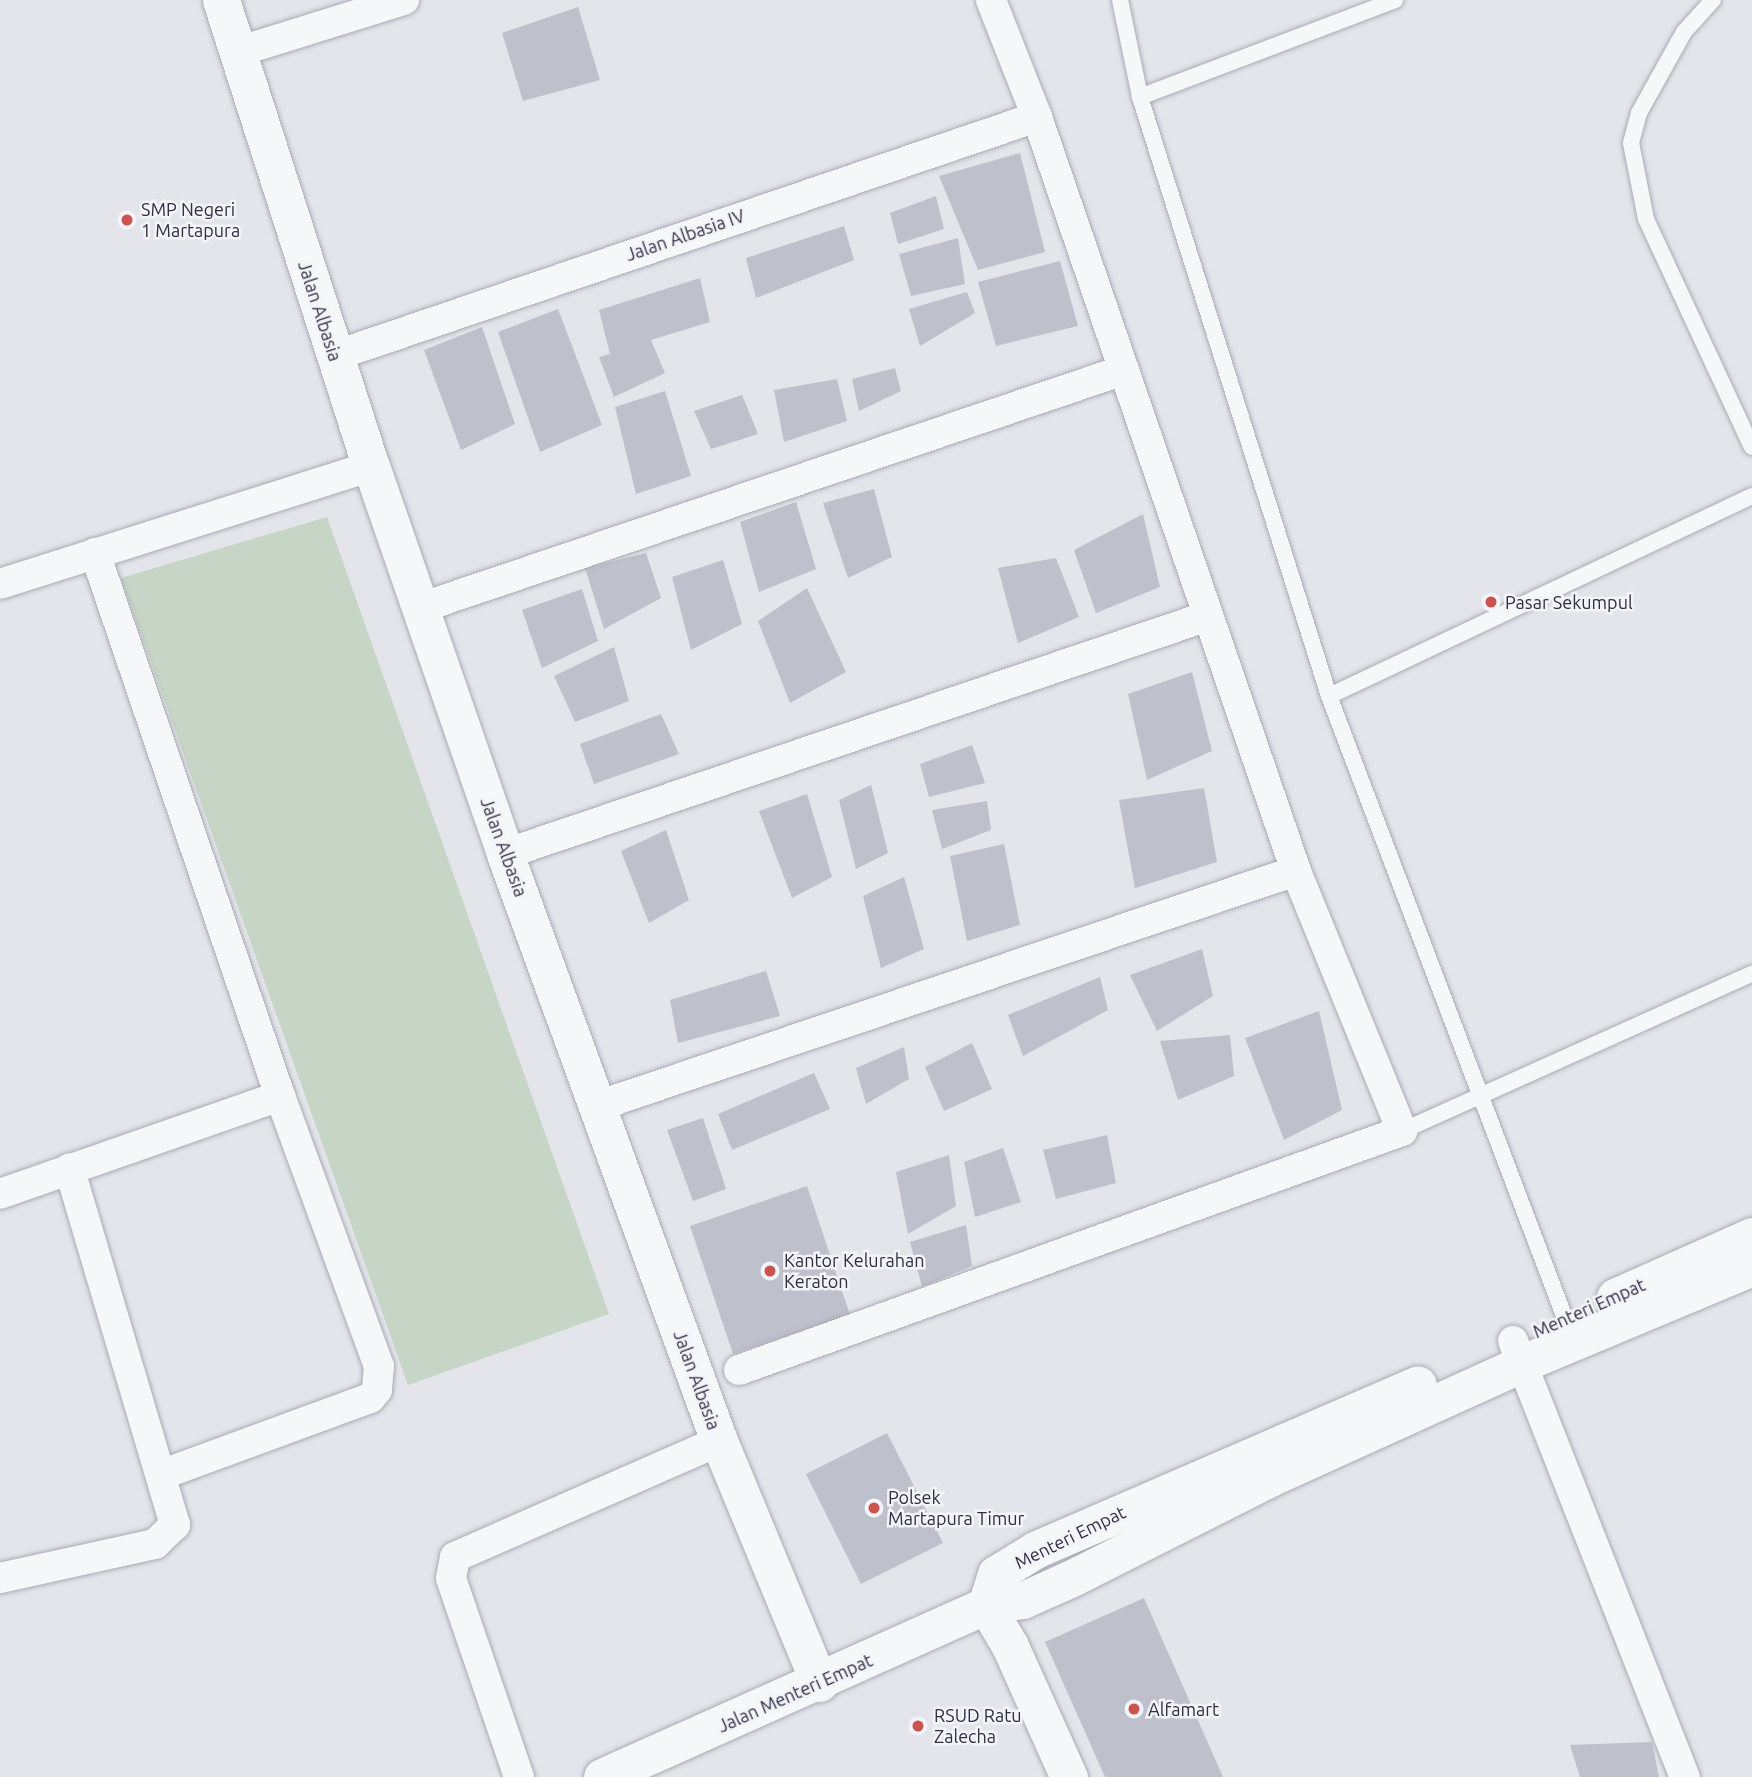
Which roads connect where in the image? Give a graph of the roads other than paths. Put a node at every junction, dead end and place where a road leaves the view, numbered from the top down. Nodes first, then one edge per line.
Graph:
1 (221, 0) edge
2 (404, 0) edge
3 (990, 0) edge
4 (1119, 0) edge
5 (1395, 0) edge
6 (1713, 0) edge
7 (237, 52) junction
8 (1140, 97) junction
9 (1037, 117) junction
10 (334, 356) junction
11 (1124, 369) junction
12 (1752, 447) edge
13 (371, 466) junction
14 (1752, 496) edge
15 (95, 553) junction
16 (0, 584) edge
17 (420, 608) junction
18 (1205, 617) junction
19 (1329, 696) junction
20 (505, 854) junction
21 (1296, 871) junction
22 (1752, 974) edge
23 (280, 1096) junction
24 (1478, 1096) junction
25 (599, 1110) junction
26 (1402, 1131) junction
27 (69, 1168) junction
28 (0, 1194) edge
29 (1752, 1236) edge
30 (1752, 1267) edge
31 (1568, 1331) junction
32 (1518, 1352) junction
33 (739, 1370) dead end
34 (719, 1441) junction
35 (161, 1475) junction
36 (0, 1578) edge
37 (986, 1605) junction
38 (819, 1683) junction
39 (519, 1777) edge
40 (602, 1777) edge
41 (1069, 1777) edge
42 (1685, 1777) edge

1 - 7 street, Jalan Albasia
2 - 7 street
3 - 9 street
4 - 8 lane
5 - 8 lane
6 - 12 lane
7 - 10 street, Jalan Albasia
8 - 19 lane
9 - 10 street, Jalan Albasia IV
9 - 11 street
10 - 13 street, Jalan Albasia
11 - 17 street
11 - 18 street
13 - 15 street
13 - 17 street, Jalan Albasia
14 - 19 lane
15 - 16 street
15 - 23 street
17 - 20 street, Jalan Albasia
18 - 20 street
18 - 21 street
19 - 24 lane
20 - 25 street, Jalan Albasia
21 - 25 street
21 - 26 street
22 - 24 lane
23 - 27 street
23 - 35 street
24 - 26 lane
24 - 31 lane
25 - 34 street, Jalan Albasia
26 - 33 street
27 - 28 street
27 - 35 street
29 - 31 street, Menteri Empat
30 - 31 street, Menteri Empat
31 - 32 street, Menteri Empat
32 - 37 street, Menteri Empat
32 - 42 street
34 - 38 street, Jalan Albasia
34 - 39 street
35 - 36 street
37 - 38 street, Jalan Menteri Empat
37 - 41 street
38 - 40 street, Jalan Menteri Empat

